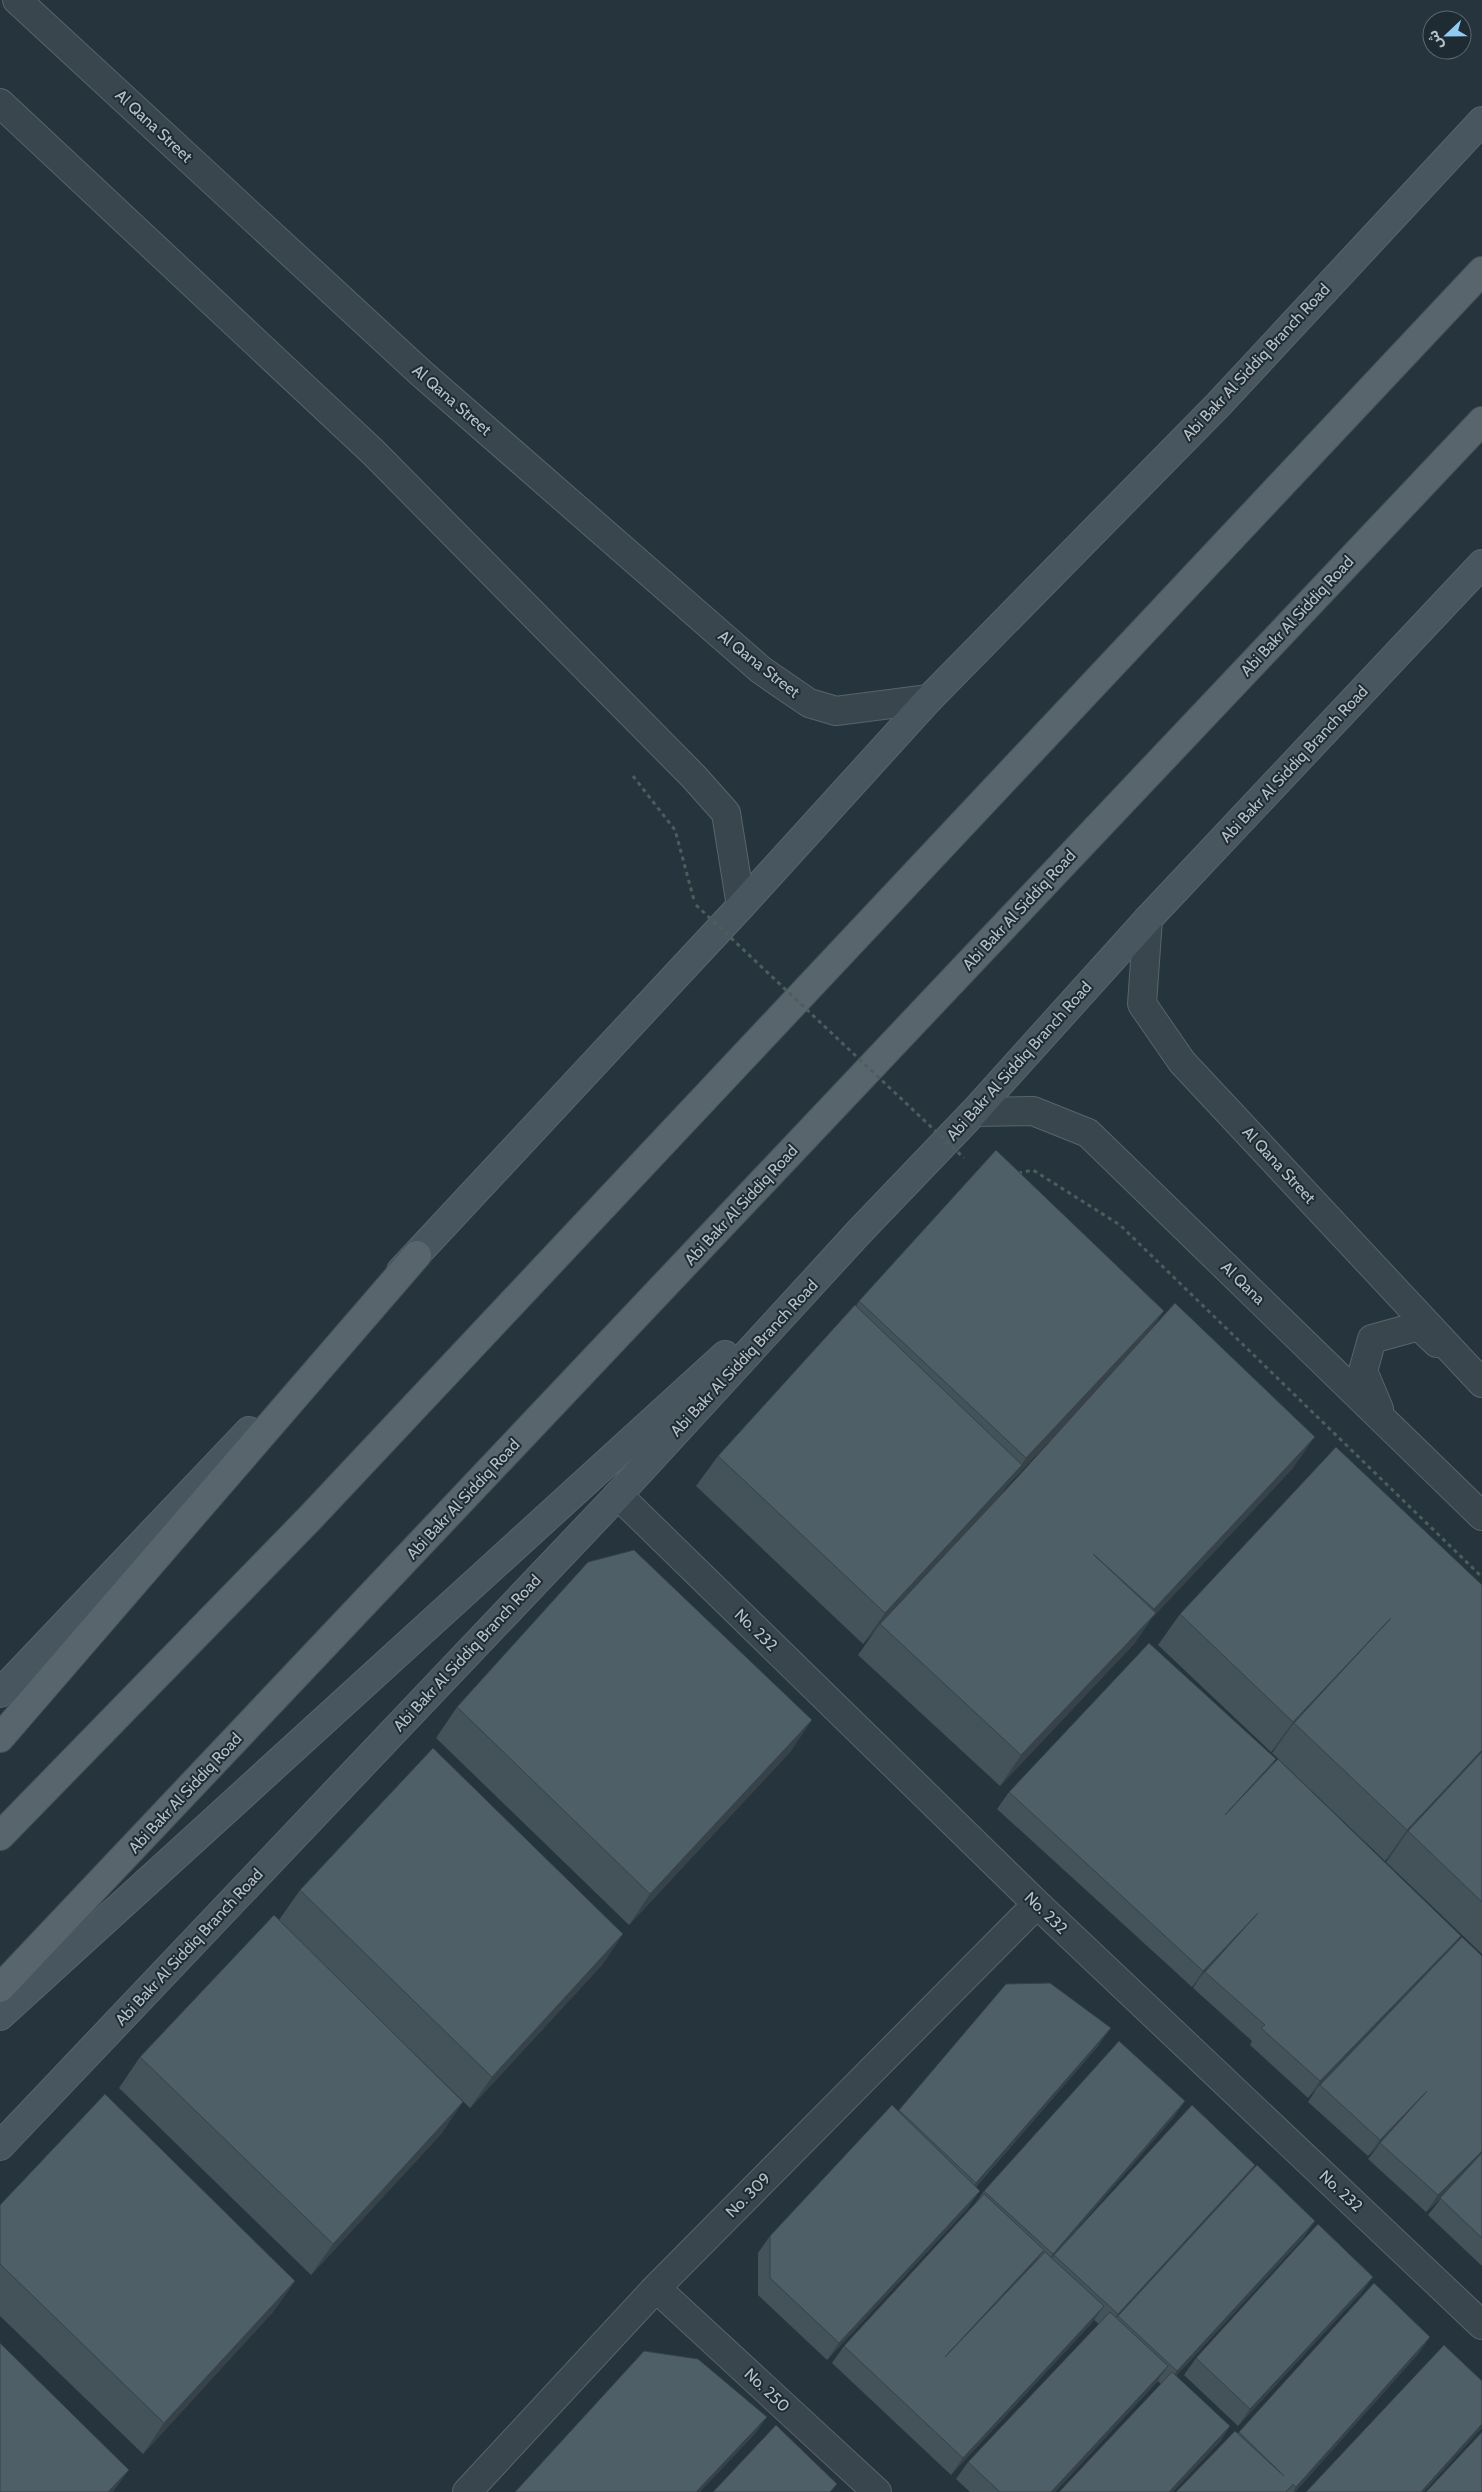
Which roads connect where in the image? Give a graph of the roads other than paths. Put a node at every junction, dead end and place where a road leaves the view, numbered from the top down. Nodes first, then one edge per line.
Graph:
1 (17, 0) edge
2 (0, 103) edge
3 (1482, 121) edge
4 (1482, 271) edge
5 (1482, 421) edge
6 (1482, 564) edge
7 (930, 699) junction
8 (741, 906) junction
9 (1148, 919) junction
10 (974, 1112) junction
11 (860, 1231) junction
12 (416, 1255) junction
13 (1482, 1384) edge
14 (618, 1495) junction
15 (1482, 1515) edge
16 (0, 1694) edge
17 (0, 1738) edge
18 (0, 1836) edge
19 (1037, 1904) junction
20 (0, 1988) edge
21 (0, 2016) edge
22 (0, 2146) edge
23 (656, 2288) junction
24 (1482, 2325) edge
25 (467, 2492) edge
26 (877, 2492) edge

1 - 7 street, Al Qana Street
2 - 8 street
3 - 7 main road, Abi Bakr Al Siddiq Branch Road
4 - 18 main road
5 - 20 main road, Abi Bakr Al Siddiq Road
6 - 9 main road, Abi Bakr Al Siddiq Branch Road
7 - 8 main road, Abi Bakr Al Siddiq Branch Road
8 - 12 main road, Abi Bakr Al Siddiq Branch Road
9 - 10 main road, Abi Bakr Al Siddiq Branch Road
9 - 13 street, Al Qana Street
10 - 11 main road, Abi Bakr Al Siddiq Branch Road
10 - 15 street, Al Qana
11 - 14 main road, Abi Bakr Al Siddiq Branch Road
11 - 21 main road
12 - 16 main road, Abi Bakr Al Siddiq Branch Road
12 - 17 main road
13 - 15 street
14 - 19 street, No. 232
14 - 22 main road, Abi Bakr Al Siddiq Branch Road
19 - 23 street, No. 309
19 - 24 street, No. 232
23 - 25 street, No. 309
23 - 26 street, No. 250

